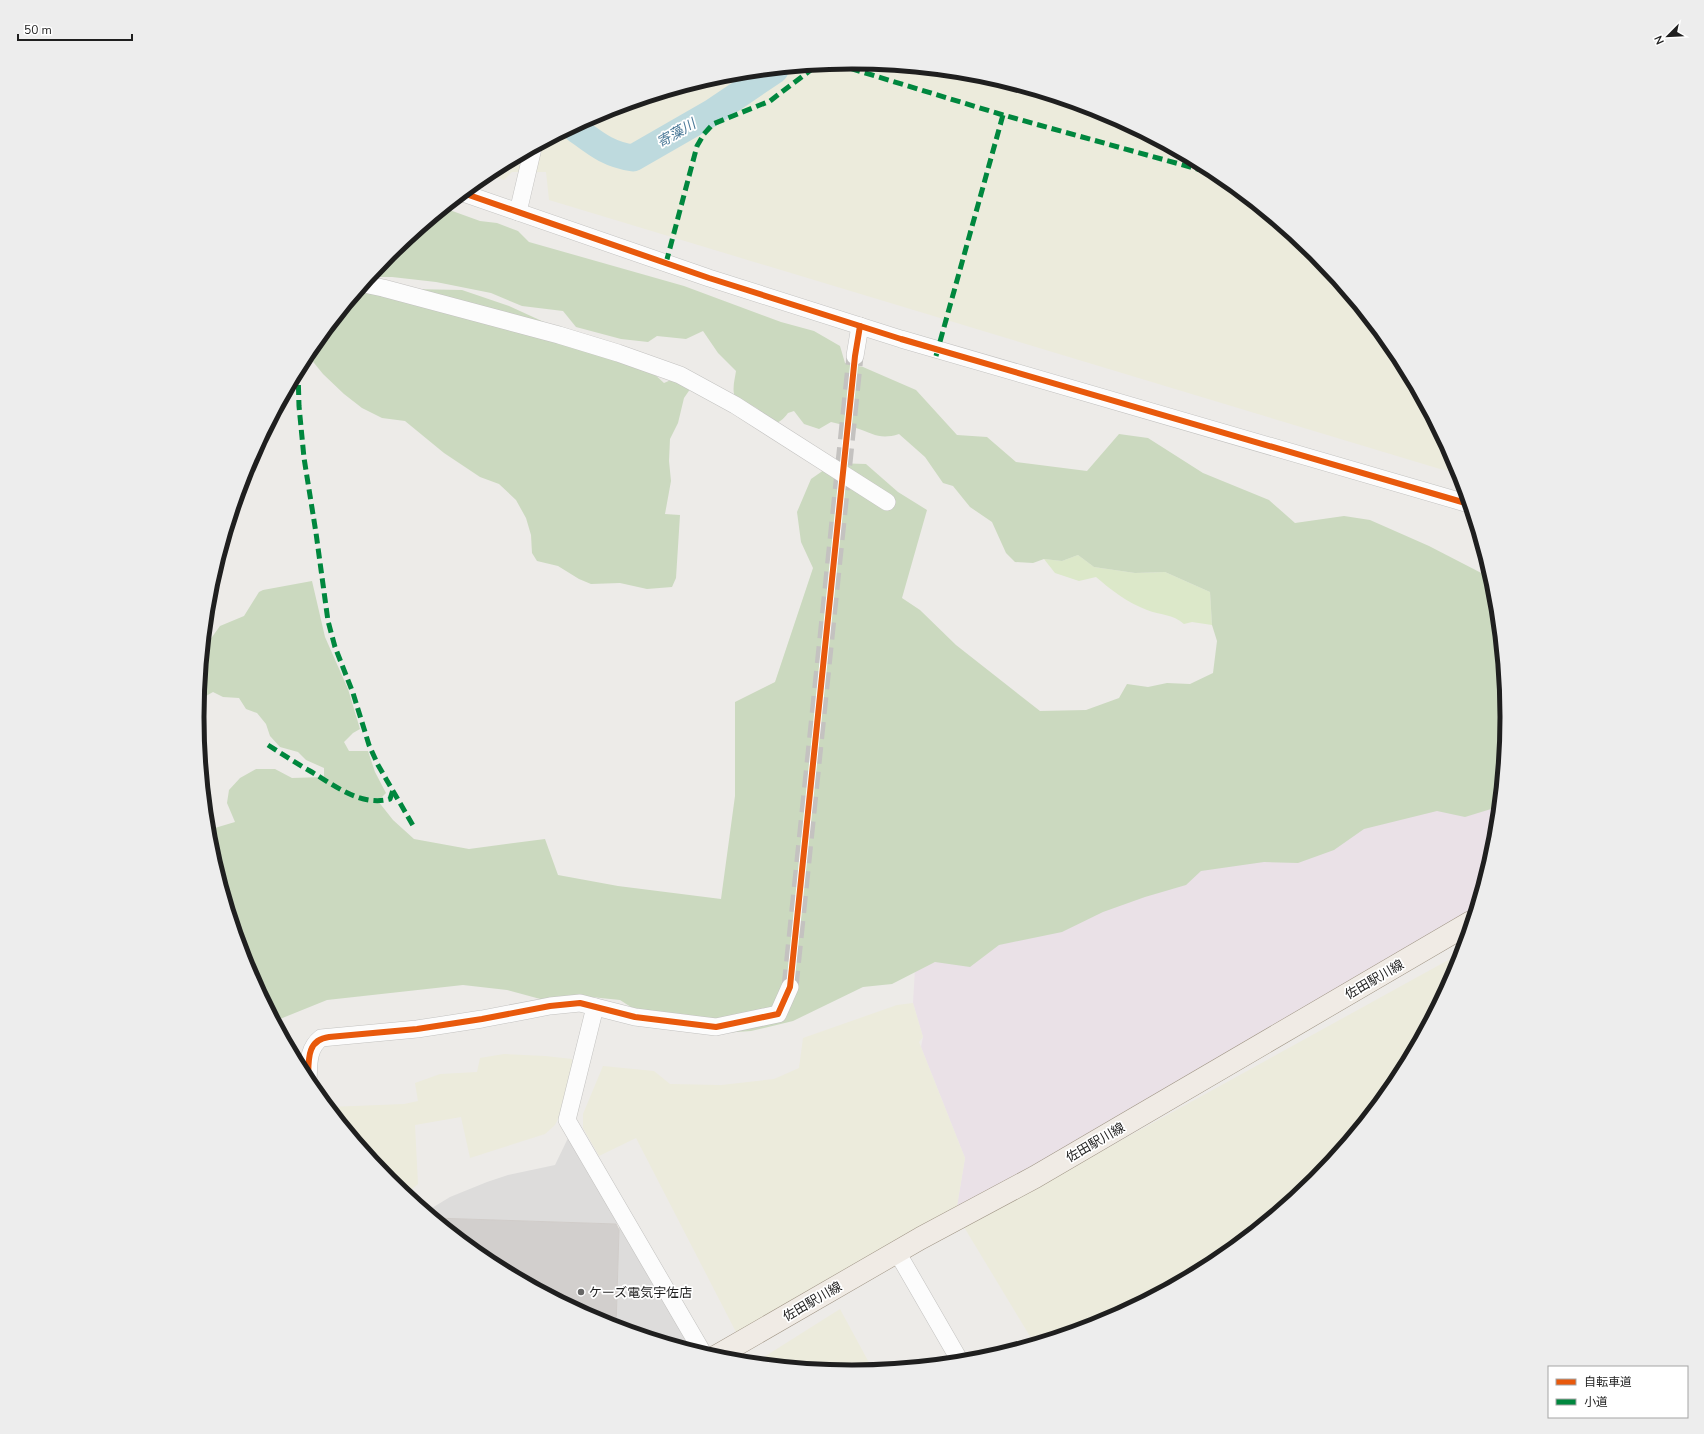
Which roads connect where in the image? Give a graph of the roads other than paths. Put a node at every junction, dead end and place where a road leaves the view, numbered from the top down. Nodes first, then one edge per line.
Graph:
1 (532, 154) edge
2 (469, 195) edge
3 (518, 212) junction
4 (370, 285) edge
5 (860, 326) junction
6 (855, 356) tunnel mouth
7 (887, 502) dead end
8 (1464, 502) edge
9 (1466, 925) edge
10 (790, 987) tunnel mouth
11 (595, 1007) junction
12 (308, 1070) edge
13 (897, 1252) junction
14 (699, 1347) edge
15 (723, 1352) edge
16 (957, 1356) edge

1 - 3 street
2 - 3 street
3 - 5 street
4 - 7 street
5 - 6 street
5 - 8 street
9 - 13 main road, 佐田駅川線
10 - 11 street
11 - 12 street
11 - 14 street
13 - 15 main road, 佐田駅川線
13 - 16 street

